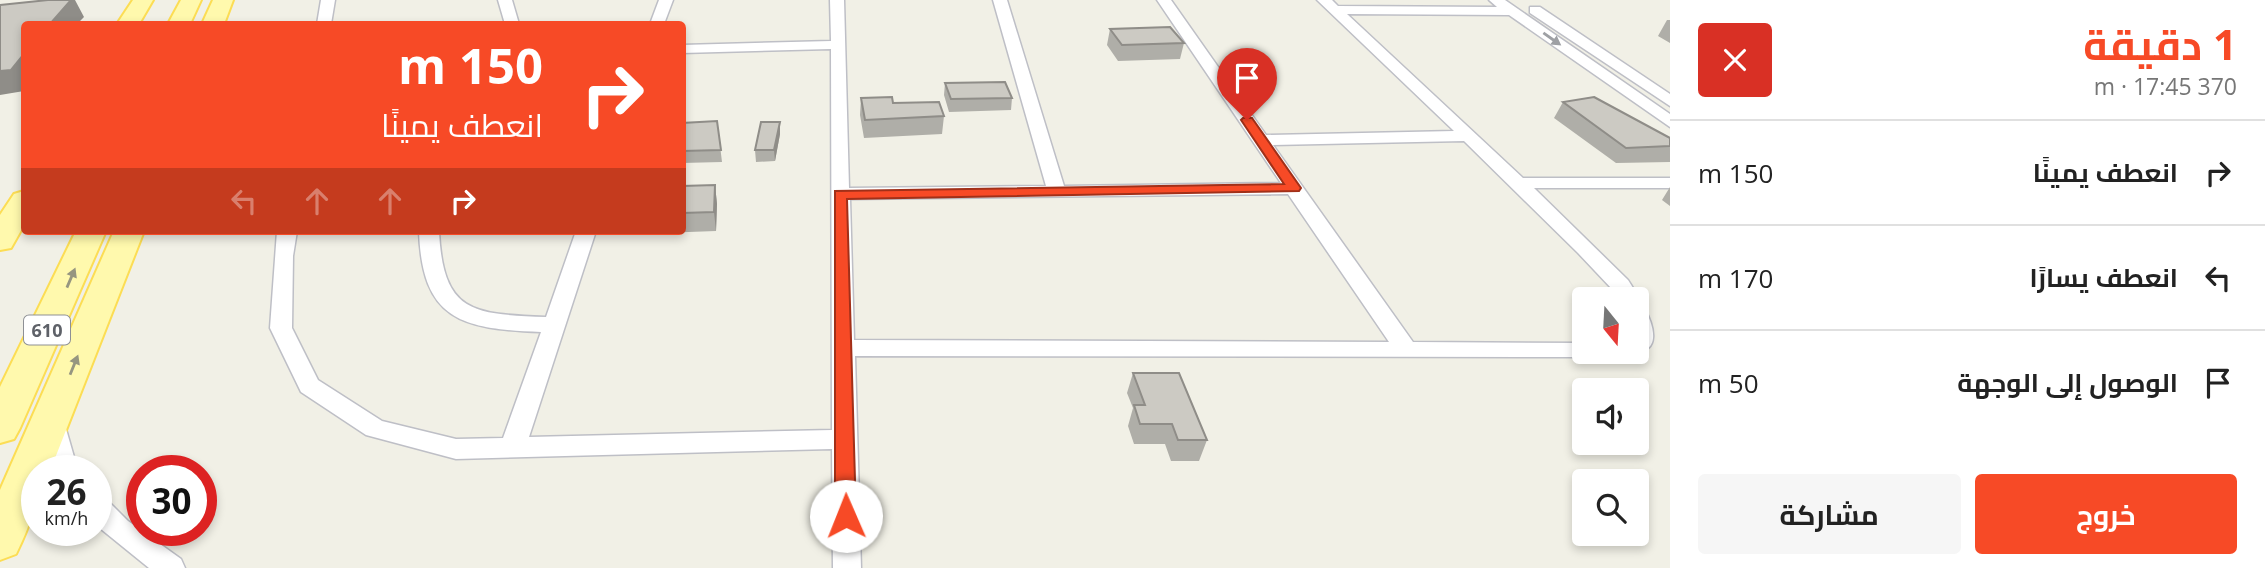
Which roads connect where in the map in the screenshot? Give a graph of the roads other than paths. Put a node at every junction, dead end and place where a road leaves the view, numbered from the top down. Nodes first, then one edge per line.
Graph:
1 (143, 0) edge
2 (191, 0) edge
3 (223, 0) edge
4 (328, 0) edge
5 (505, 0) edge
6 (666, 0) edge
7 (837, 0) edge
8 (1000, 0) edge
9 (1164, 0) edge
10 (1496, 0) edge
11 (1330, 5) edge
12 (1516, 5) edge
13 (130, 21) edge
14 (180, 21) edge
15 (214, 21) edge
16 (324, 21) edge
17 (511, 21) edge
18 (658, 21) edge
19 (838, 45) junction
20 (686, 48) edge
21 (1670, 101) edge
22 (1670, 122) edge
23 (1466, 136) junction
24 (1261, 140) junction
25 (1521, 183) junction
26 (1670, 183) edge
27 (1294, 188) junction
28 (1057, 191) junction
29 (840, 194) junction
30 (21, 205) edge
31 (2, 235) edge
32 (89, 235) edge
33 (127, 235) edge
34 (286, 235) edge
35 (429, 235) edge
36 (585, 235) edge
37 (1622, 287) edge
38 (554, 325) junction
39 (843, 348) junction
40 (1406, 350) junction
41 (1572, 351) edge
42 (51, 421) junction
43 (0, 428) edge
44 (844, 439) junction
45 (513, 447) junction
46 (61, 455) edge
47 (112, 523) edge
48 (0, 541) edge
49 (171, 568) edge
50 (847, 568) edge

1 - 13 main road
2 - 14 main road
3 - 15 main road
4 - 16 street
5 - 17 street
6 - 18 street
7 - 19 street
8 - 28 street
9 - 24 street
10 - 12 street
11 - 12 street
11 - 23 street
12 - 21 street
12 -> 22 street
19 - 20 street
19 - 29 street
23 - 24 street
23 - 25 street
24 - 27 street
25 - 26 street
25 - 37 street
27 - 28 street
27 - 40 street
28 - 29 street
29 - 39 street
30 - 31 main road
43 -> 32 main road, 610
42 -> 33 main road
34 - 45 street
35 - 38 street
36 - 38 street
38 - 45 street
39 - 40 street
39 - 44 street
40 - 41 street
42 - 46 street
42 - 48 main road
44 - 45 street
44 - 50 street
47 - 49 street

